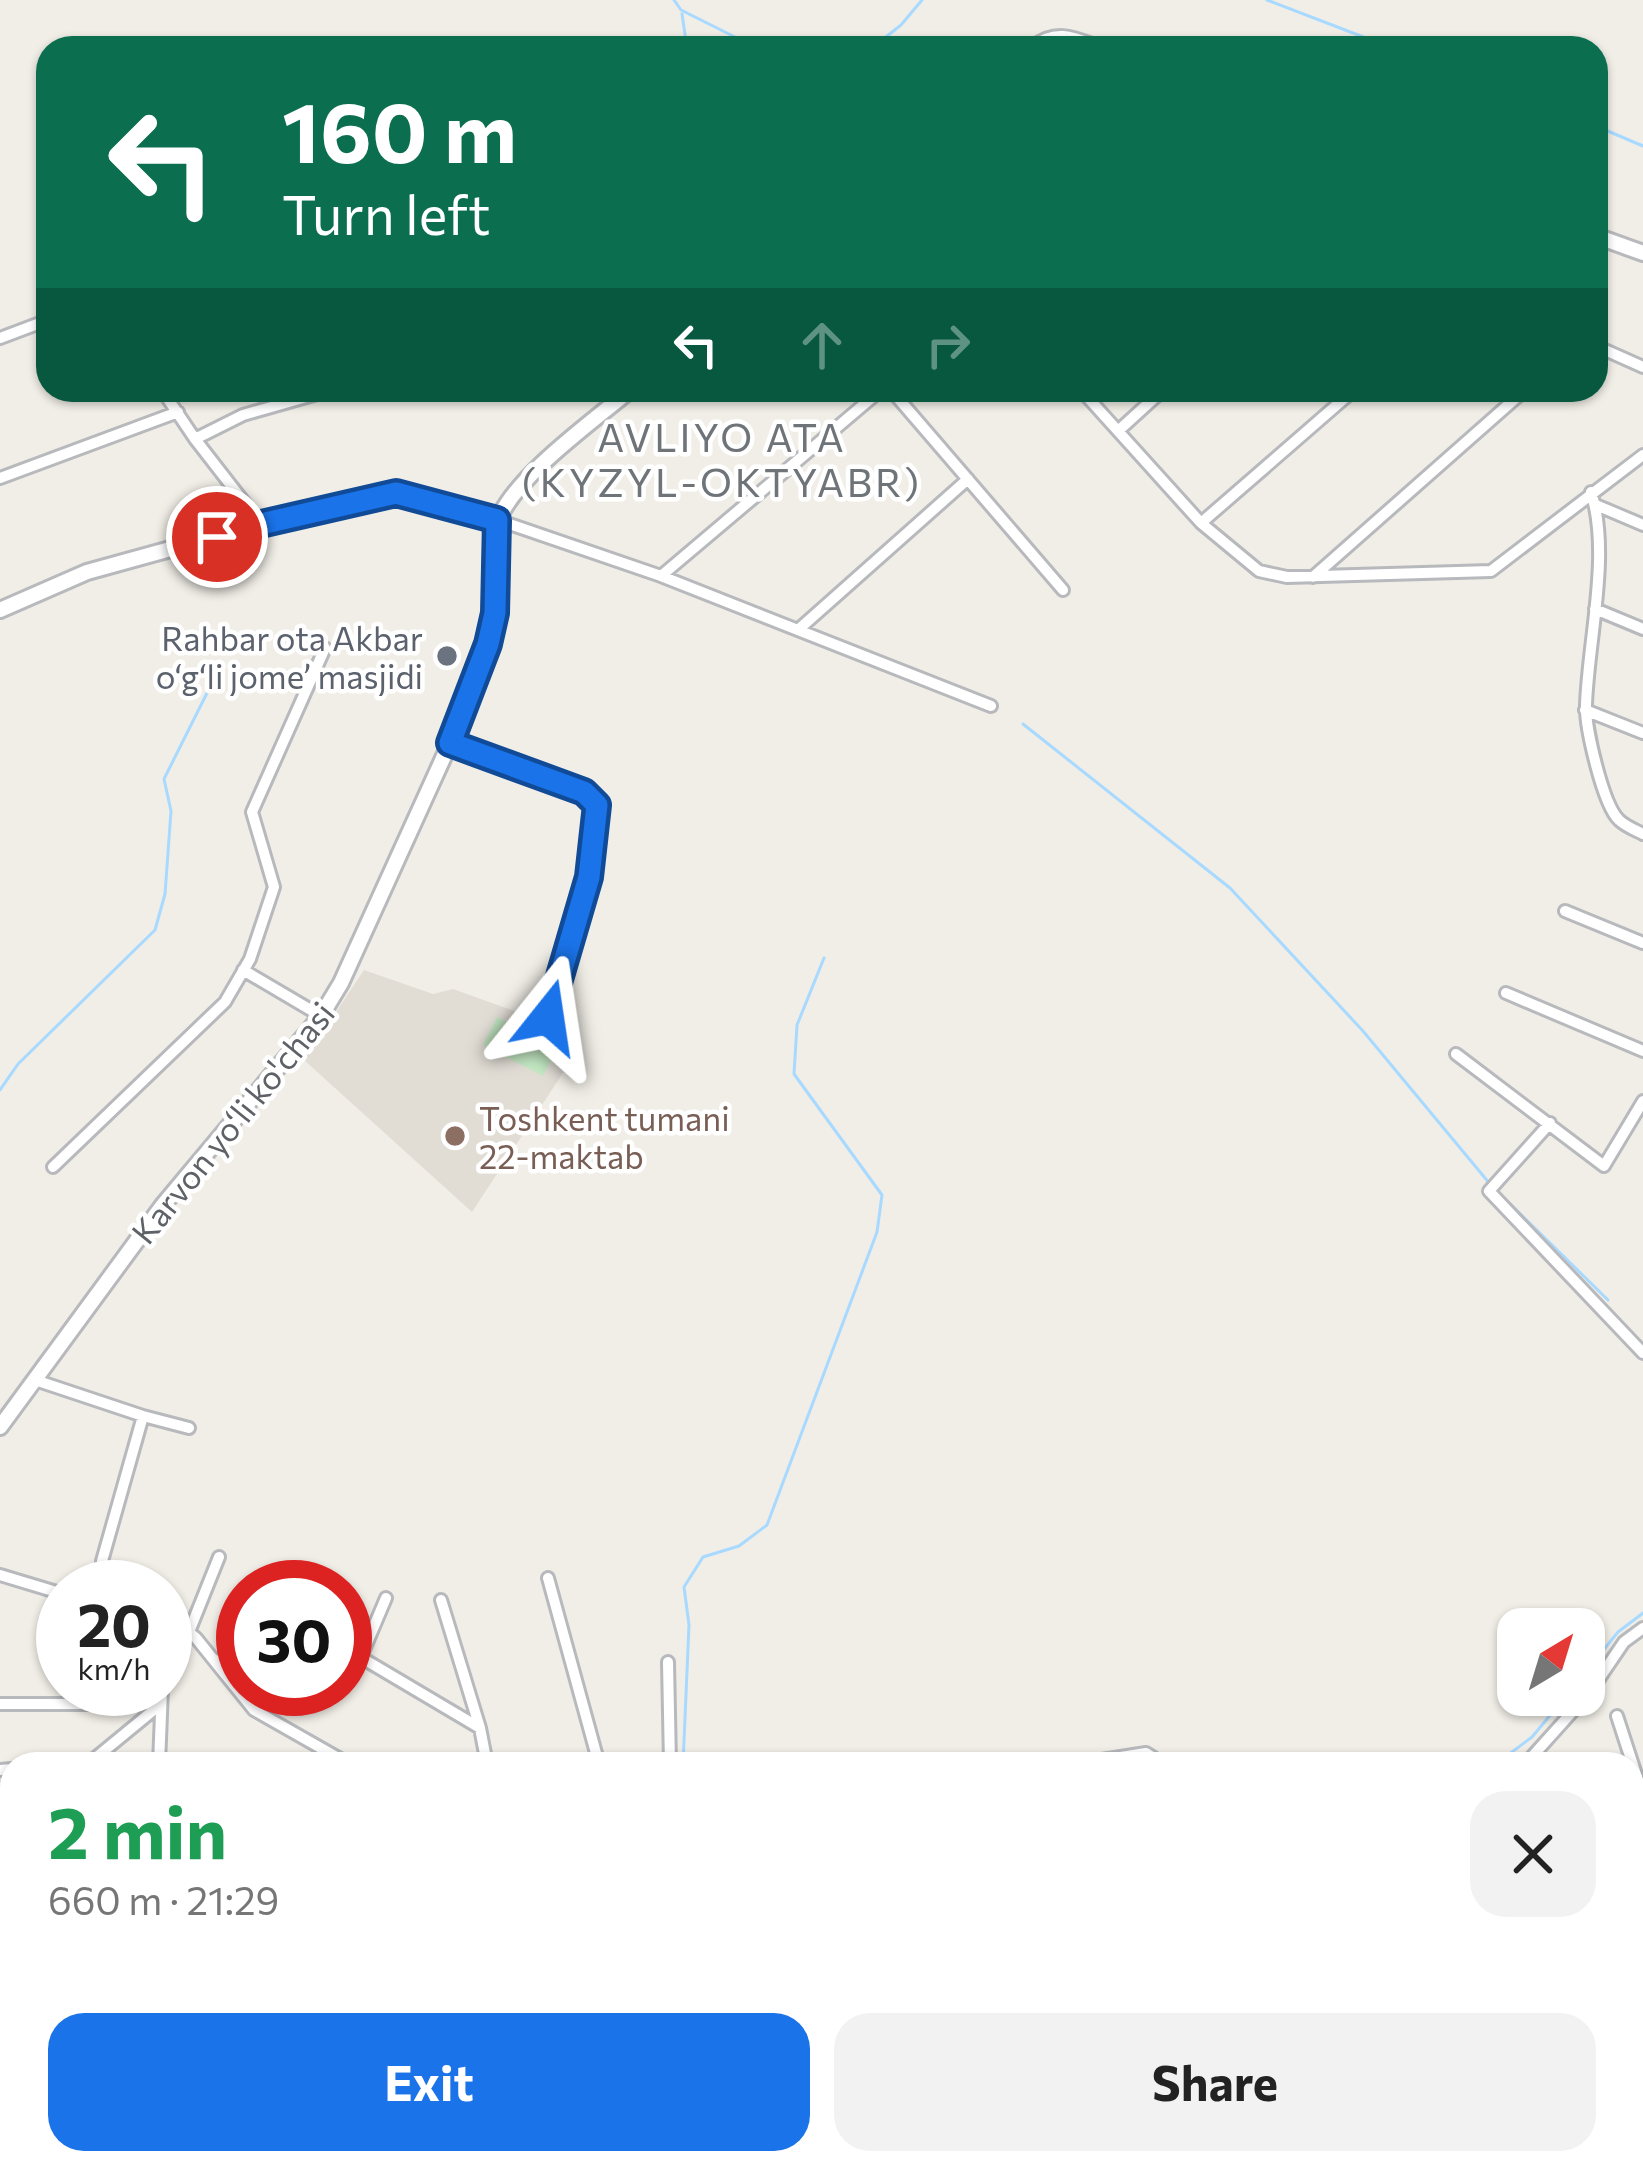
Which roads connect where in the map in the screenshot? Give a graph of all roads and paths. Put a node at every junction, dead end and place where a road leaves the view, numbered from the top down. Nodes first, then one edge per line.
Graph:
1 (1608, 240) edge
2 (1643, 253) edge
3 (36, 324) edge
4 (0, 338) edge
5 (1608, 352) edge
6 (1643, 368) edge
7 (171, 402) edge
8 (289, 402) edge
9 (616, 402) edge
10 (867, 402) edge
11 (901, 402) edge
12 (1092, 402) edge
13 (1149, 402) edge
14 (1340, 402) edge
15 (1511, 402) edge
16 (178, 412) junction
17 (1118, 431) junction
18 (195, 439) junction
19 (1641, 460) edge
20 (0, 478) edge
21 (968, 479) junction
22 (1594, 499) junction
23 (497, 520) junction
24 (1201, 523) junction
25 (261, 524) junction
26 (1643, 525) edge
27 (661, 575) junction
28 (1313, 577) junction
29 (1063, 590) dead end
30 (1595, 609) junction
31 (0, 610) edge
32 (800, 629) junction
33 (1643, 629) edge
34 (325, 648) dead end
35 (992, 706) dead end
36 (1585, 710) junction
37 (1643, 734) edge
38 (450, 743) junction
39 (1643, 834) edge
40 (1565, 911) dead end
41 (1643, 943) edge
42 (243, 970) junction
43 (1506, 993) dead end
44 (321, 1016) junction
45 (548, 1017) dead end
46 (1643, 1051) edge
47 (1456, 1054) dead end
48 (1643, 1101) edge
49 (1550, 1123) junction
50 (52, 1167) dead end
51 (1643, 1353) edge
52 (35, 1380) junction
53 (143, 1416) junction
54 (0, 1427) edge
55 (189, 1428) dead end
56 (219, 1557) dead end
57 (102, 1560) edge
58 (0, 1575) edge
59 (548, 1577) dead end
60 (36, 1586) edge
61 (386, 1598) dead end
62 (441, 1600) dead end
63 (192, 1624) edge
64 (1643, 1628) edge
65 (372, 1632) edge
66 (192, 1635) edge
67 (216, 1661) edge
68 (668, 1662) dead end
69 (372, 1664) edge
70 (0, 1703) edge
71 (36, 1703) edge
72 (146, 1716) edge
73 (161, 1716) edge
74 (266, 1716) edge
75 (1617, 1716) dead end
76 (480, 1727) junction
77 (103, 1752) edge
78 (159, 1752) edge
79 (328, 1752) edge
80 (485, 1752) edge
81 (595, 1752) edge
82 (670, 1752) edge
83 (1536, 1752) edge
84 (1629, 1752) edge

1 - 2 street
3 - 4 street
5 - 6 street
7 - 16 street
8 - 18 street
9 - 23 street
10 - 27 street
11 - 21 street
12 - 17 street
13 - 17 street
14 - 24 street
15 - 28 street
16 - 18 street
16 - 20 street
17 - 24 street
18 - 25 street
19 - 22 street
21 - 29 street
21 - 32 street
22 - 26 street
22 - 28 street
22 - 30 street
23 - 25 street
23 - 27 street
23 - 38 street, Karvon yo‘li ko'chasi
24 - 28 street
25 - 31 street
27 - 32 street
30 - 33 street
30 - 36 street
32 - 35 street
34 - 42 street
36 - 37 street
36 - 39 street
38 - 44 street, Karvon yo‘li ko'chasi
38 - 45 street
40 - 41 street
42 - 44 street
42 - 50 street
43 - 46 street
44 - 52 street, Karvon yo‘li ko'chasi
47 - 49 street
48 - 49 street
49 - 51 street
52 - 53 street
52 - 54 street, Karvon yo‘li ko'chasi
53 - 55 street
53 - 57 street
56 - 63 street
58 - 60 street
59 - 81 street
61 - 65 street
62 - 76 street
64 - 83 street
66 - 67 street
68 - 82 street
69 - 76 street
70 - 71 street
72 - 77 street
73 - 78 street
74 - 79 street
75 - 84 street
76 - 80 street

